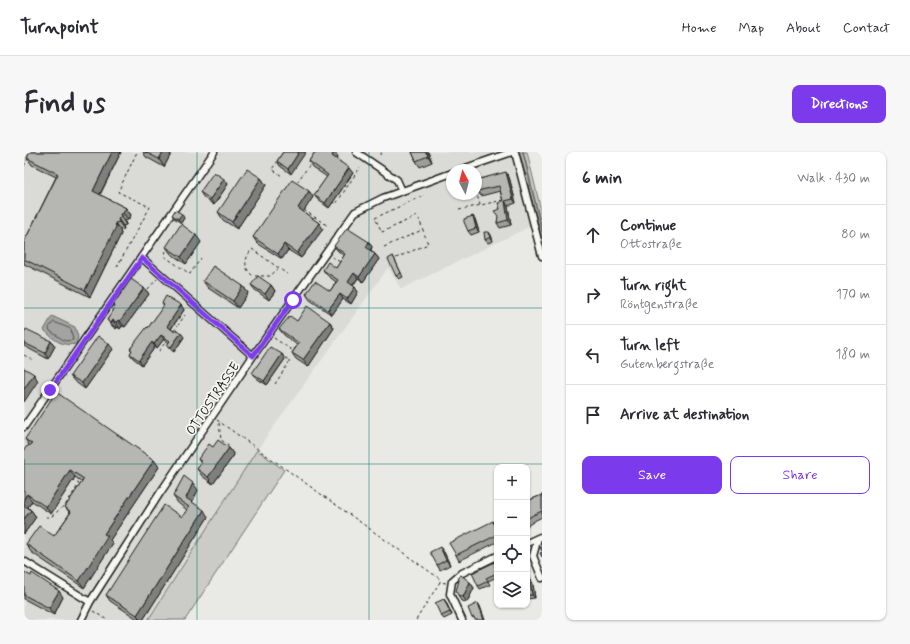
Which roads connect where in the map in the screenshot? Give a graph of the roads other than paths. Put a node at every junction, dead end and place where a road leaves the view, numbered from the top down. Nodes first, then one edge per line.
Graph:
1 (214, 152) edge
2 (356, 152) edge
3 (512, 152) edge
4 (515, 152) edge
5 (477, 164) edge
6 (446, 175) edge
7 (402, 191) junction
8 (542, 256) edge
9 (142, 258) junction
10 (253, 356) junction
11 (24, 427) edge
12 (540, 537) edge
13 (530, 542) edge
14 (530, 554) edge
15 (533, 556) junction
16 (494, 557) edge
17 (24, 561) edge
18 (542, 578) edge
19 (89, 605) junction
20 (81, 620) edge
21 (462, 620) edge

1 - 9 street
2 - 7 street
3 - 5 street
4 - 8 street
6 - 7 street, OTTOSTRASSE
7 - 10 street, OTTOSTRASSE
9 - 10 street
9 - 11 street
10 - 19 street, OTTOSTRASSE
12 - 13 street
12 - 15 street
14 - 15 street
15 - 18 street
16 - 21 street
17 - 19 street
19 - 20 street, OTTOSTRASSE

